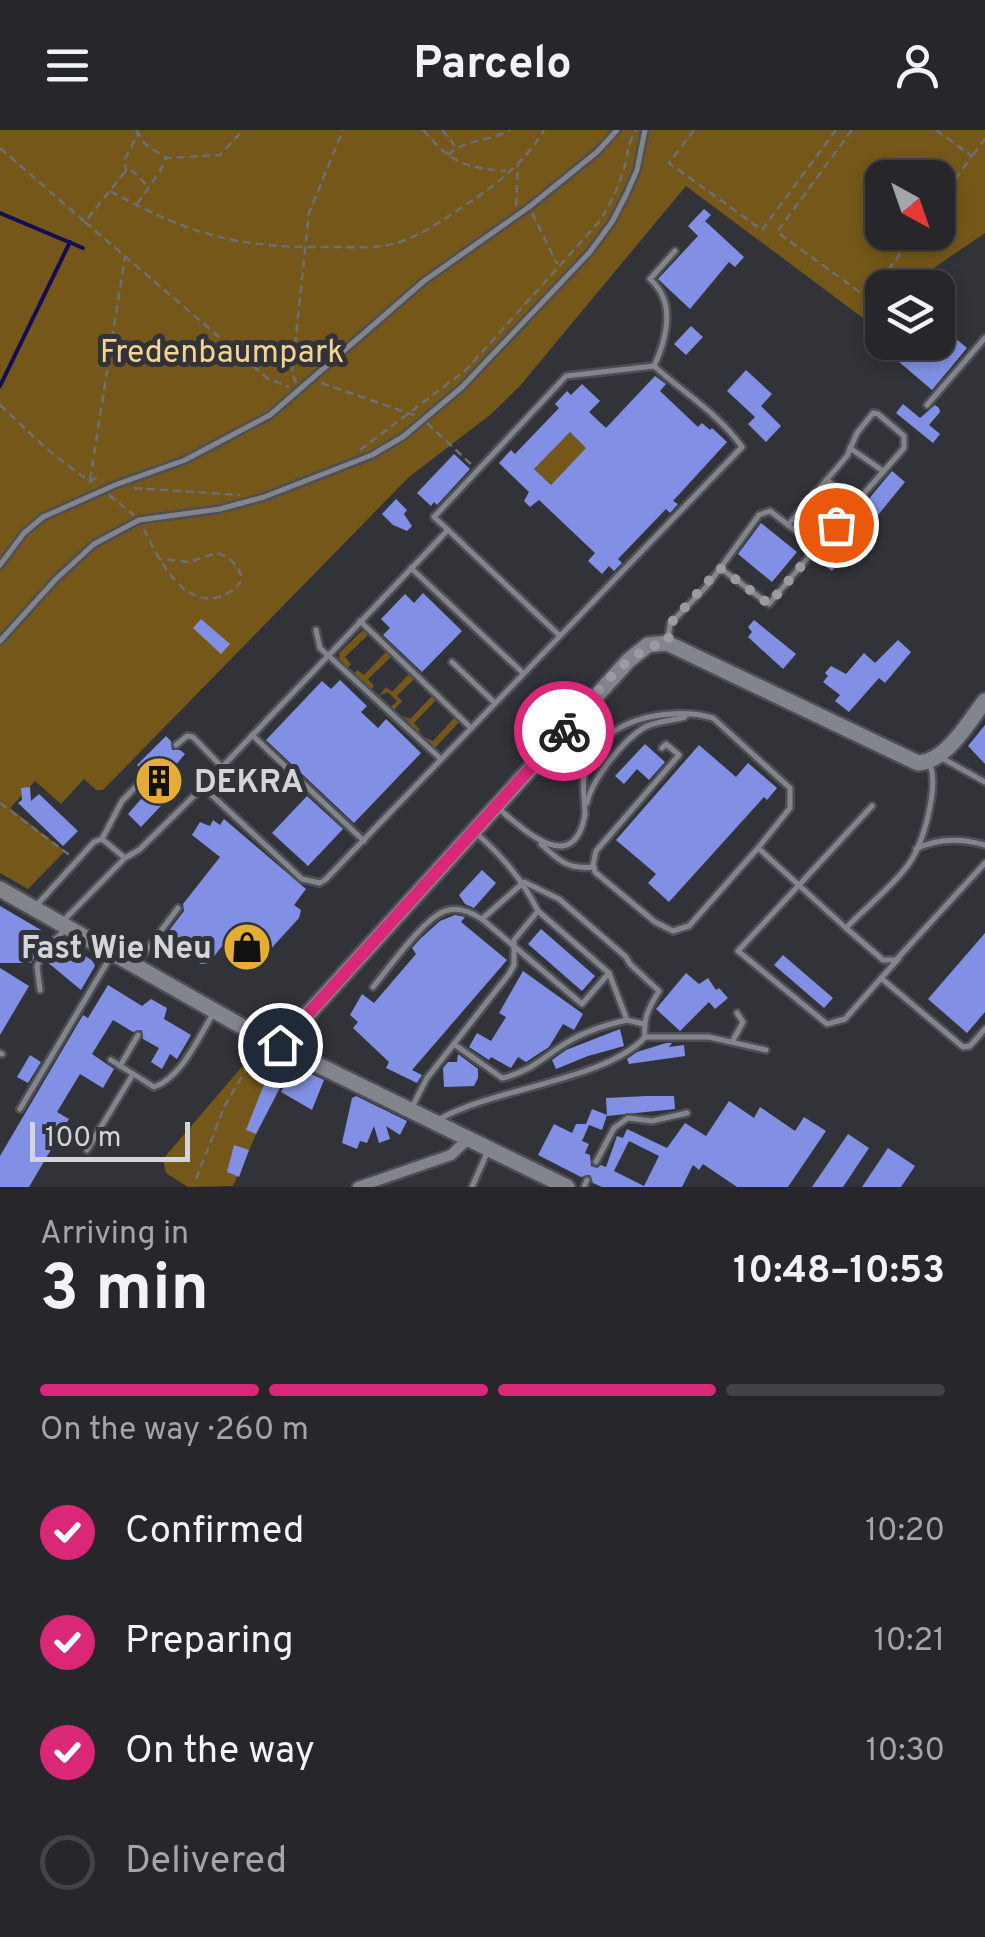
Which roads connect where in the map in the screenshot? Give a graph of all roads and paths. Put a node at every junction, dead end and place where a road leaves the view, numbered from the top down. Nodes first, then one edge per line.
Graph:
1 (243, 130) edge
2 (343, 130) edge
3 (422, 130) edge
4 (442, 130) edge
5 (510, 130) edge
6 (544, 130) edge
7 (617, 130) edge
8 (636, 130) edge
9 (645, 130) edge
10 (694, 130) edge
11 (836, 130) edge
12 (852, 130) edge
13 (936, 130) edge
14 (137, 132) edge
15 (985, 139) edge
16 (0, 148) edge
17 (456, 148) junction
18 (972, 156) junction
19 (446, 157) junction
20 (166, 158) junction
21 (518, 164) junction
22 (510, 171) junction
23 (126, 172) junction
24 (955, 180) edge
25 (149, 188) junction
26 (110, 191) junction
27 (136, 206) junction
28 (530, 207) junction
29 (516, 217) junction
30 (85, 222) junction
31 (304, 248) junction
32 (903, 250) edge
33 (675, 251) dead end
34 (125, 256) junction
35 (558, 266) junction
36 (569, 275) junction
37 (985, 338) edge
38 (654, 366) junction
39 (310, 379) junction
40 (298, 389) junction
41 (0, 405) edge
42 (926, 405) dead end
43 (412, 413) junction
44 (424, 420) junction
45 (850, 448) junction
46 (359, 450) dead end
47 (478, 470) junction
48 (883, 471) junction
49 (827, 480) junction
50 (115, 485) junction
51 (104, 491) junction
52 (244, 495) dead end
53 (855, 503) junction
54 (139, 520) junction
55 (788, 525) junction
56 (448, 530) junction
57 (817, 547) junction
58 (160, 559) junction
59 (0, 565) edge
60 (411, 568) junction
61 (720, 568) junction
62 (360, 621) junction
63 (316, 630) dead end
64 (559, 635) junction
65 (0, 641) edge
66 (668, 642) junction
67 (328, 656) junction
68 (452, 662) dead end
69 (523, 673) junction
70 (985, 701) edge
71 (495, 703) junction
72 (692, 715) junction
73 (471, 728) junction
74 (252, 735) junction
75 (176, 745) dead end
76 (662, 748) dead end
77 (441, 760) junction
78 (929, 760) junction
79 (222, 766) junction
80 (147, 775) dead end
81 (985, 782) edge
82 (203, 787) junction
83 (0, 803) edge
84 (496, 806) junction
85 (872, 806) dead end
86 (585, 814) junction
87 (474, 831) junction
88 (102, 839) junction
89 (364, 841) junction
90 (537, 841) junction
91 (985, 844) edge
92 (758, 848) junction
93 (916, 849) junction
94 (125, 858) junction
95 (77, 861) junction
96 (985, 862) edge
97 (594, 868) junction
98 (524, 882) junction
99 (797, 885) junction
100 (0, 890) edge
101 (178, 908) dead end
102 (33, 909) junction
103 (538, 911) junction
104 (482, 920) junction
105 (64, 926) junction
106 (846, 928) junction
107 (51, 943) dead end
108 (514, 946) junction
109 (112, 953) junction
110 (41, 958) dead end
111 (899, 958) junction
112 (135, 966) junction
113 (609, 973) junction
114 (881, 978) junction
115 (373, 987) dead end
116 (40, 990) dead end
117 (215, 1011) junction
118 (737, 1012) dead end
119 (627, 1020) junction
120 (644, 1024) junction
121 (985, 1028) edge
122 (138, 1035) dead end
123 (645, 1037) junction
124 (732, 1042) junction
125 (454, 1044) junction
126 (280, 1045) junction
127 (260, 1046) dead end
128 (766, 1050) dead end
129 (111, 1060) dead end
130 (120, 1066) junction
131 (133, 1074) junction
132 (20, 1108) dead end
133 (410, 1111) junction
134 (687, 1113) dead end
135 (434, 1123) junction
136 (467, 1140) junction
137 (87, 1150) dead end
138 (489, 1150) junction
139 (596, 1162) dead end
140 (196, 1179) dead end
141 (358, 1187) edge
142 (472, 1187) edge
143 (567, 1187) edge

1 - 20 path
2 - 31 path
3 - 19 path
4 - 17 path
5 - 17 path
6 - 21 path
7 - 28 lane
8 - 35 path
9 - 36 lane
10 - 11 path
12 - 32 path
13 - 18 path
14 - 20 path
14 - 23 path
15 - 18 path
16 - 30 path
17 - 19 path
18 - 24 path
19 - 22 path
20 - 25 path
21 - 22 path
21 - 29 path
22 - 31 path
23 - 25 path
23 - 26 path
25 - 27 path
26 - 27 path
26 - 30 path
27 - 31 path
28 - 29 lane
28 - 35 path
29 - 39 lane
30 - 34 path
31 - 40 path
33 - 38 lane
34 - 40 path
34 - 41 path
35 - 36 path
35 - 43 path
36 - 44 lane
37 - 42 lane
38 - 47 lane
38 - 64 lane
39 - 40 lane
39 - 43 path
40 - 50 lane
43 - 44 path
43 - 46 path
44 - 47 path
44 - 54 lane
45 - 48 lane
45 - 48 lane
45 - 49 lane
47 - 56 lane
48 - 53 lane
49 - 53 lane
49 - 55 lane
50 - 51 lane
50 - 52 path
51 - 54 path
51 - 59 lane
53 - 57 lane
54 - 58 path
54 - 65 lane
55 - 57 lane
55 - 61 lane
56 - 60 lane
56 - 64 lane
57 - 61 lane
58 - 58 path
60 - 62 lane
60 - 69 lane
61 - 66 lane
62 - 67 lane
62 - 73 lane
63 - 67 lane
64 - 69 lane
66 - 78 street
66 - 84 street
67 - 74 lane
67 - 77 lane
68 - 71 lane
69 - 71 lane
70 - 78 street
71 - 73 lane
72 - 86 lane
72 - 86 lane
72 - 92 lane
73 - 77 lane
74 - 79 lane
74 - 89 lane
75 - 79 lane
76 - 97 lane
77 - 89 lane
78 - 81 lane
78 - 93 lane
79 - 82 lane
80 - 88 lane
82 - 89 lane
82 - 94 lane
83 - 95 path
84 - 87 street
84 - 90 lane
85 - 99 lane
86 - 90 lane
87 - 98 lane
87 - 126 street
88 - 94 lane
88 - 95 lane
90 - 97 lane
91 - 93 lane
92 - 97 lane
92 - 99 lane
93 - 106 lane
94 - 105 lane
95 - 102 lane
96 - 111 lane
98 - 103 lane
98 - 104 lane
98 - 120 lane
99 - 106 lane
99 - 114 lane
100 - 102 street
101 - 112 lane
102 - 105 street
103 - 108 lane
103 - 113 lane
104 - 108 lane
104 - 115 lane
105 - 107 lane
105 - 109 street
106 - 111 lane
108 - 113 lane
108 - 125 lane
109 - 112 street
109 - 132 lane
110 - 116 lane
111 - 114 lane
112 - 117 street
113 - 119 lane
114 - 121 lane
117 - 126 street
117 - 131 lane
118 - 124 lane
119 - 120 lane
119 - 125 lane
120 - 123 lane
122 - 130 lane
123 - 124 lane
123 - 135 lane
124 - 128 lane
125 - 133 lane
126 - 133 street
127 - 140 path
129 - 130 lane
130 - 131 lane
131 - 137 lane
133 - 135 street
134 - 139 lane
135 - 136 street
136 - 138 street
136 - 141 street
138 - 142 lane
138 - 143 street

